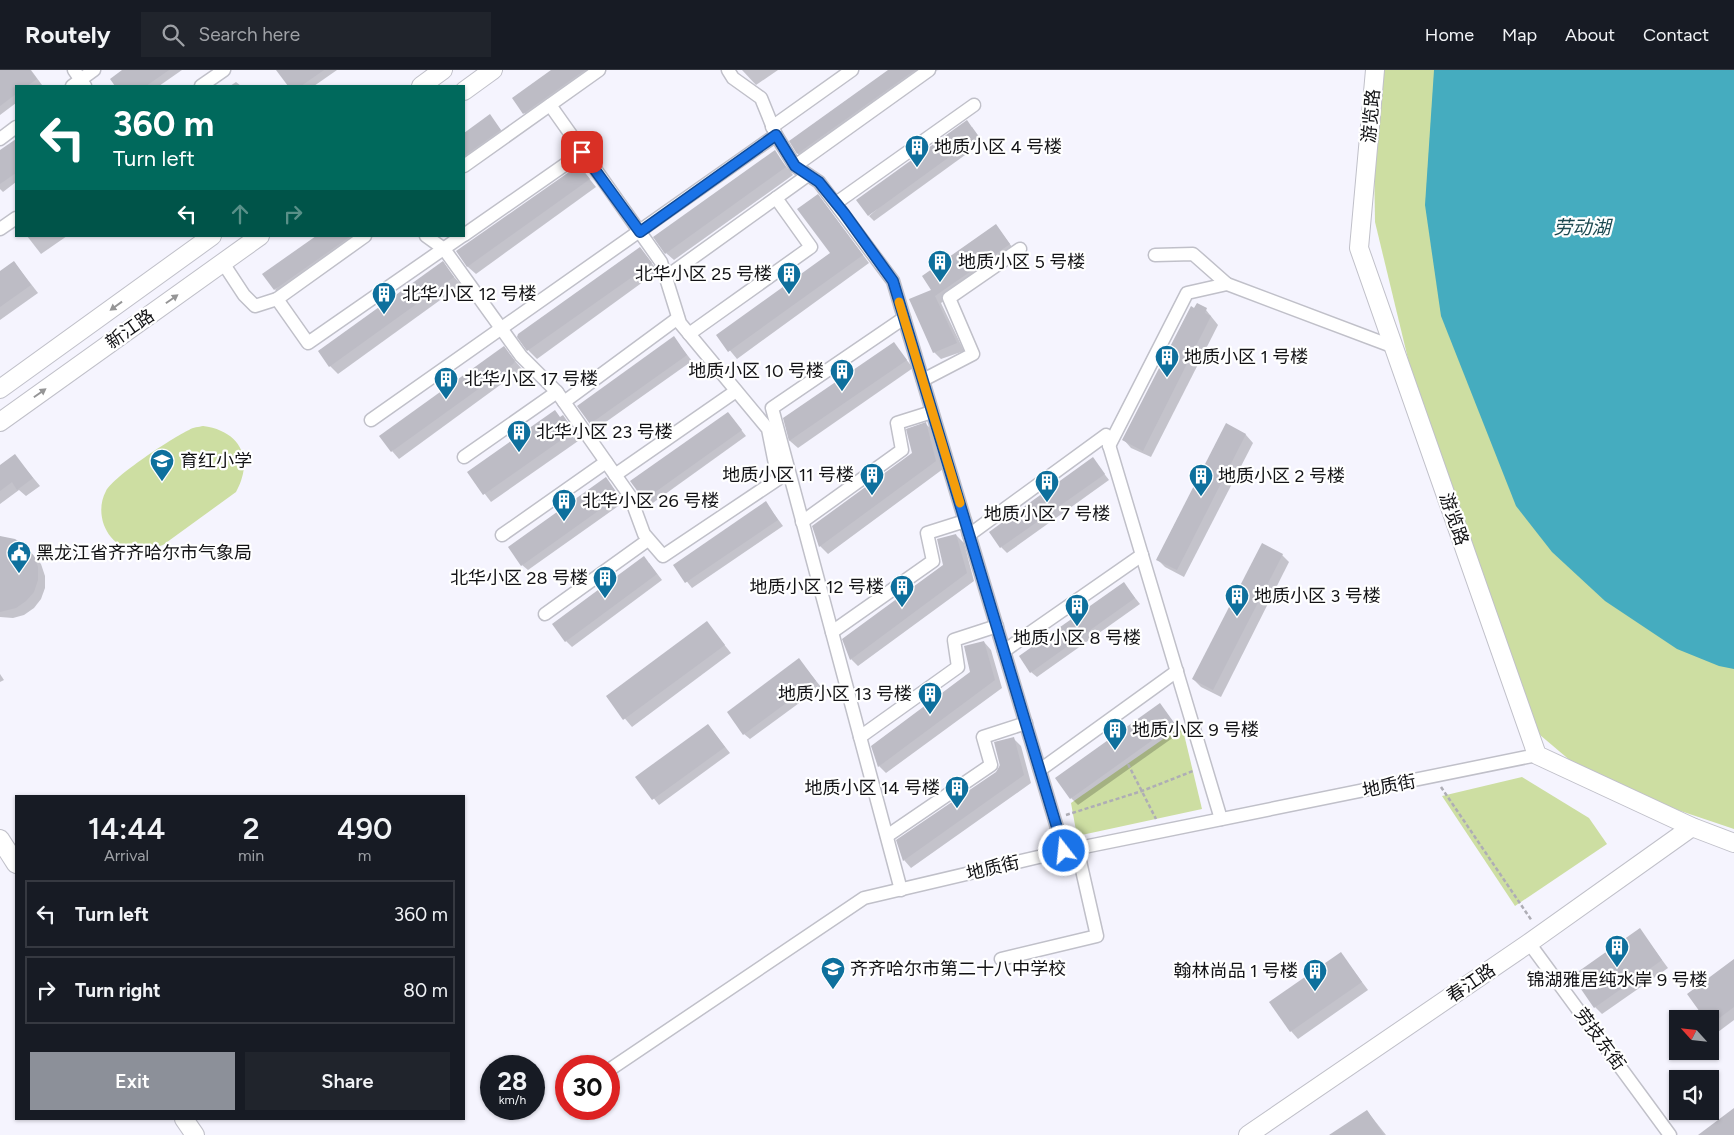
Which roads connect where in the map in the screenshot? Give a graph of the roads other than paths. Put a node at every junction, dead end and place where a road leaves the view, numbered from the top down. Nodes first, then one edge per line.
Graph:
1 (94, 70) edge
2 (224, 70) edge
3 (443, 70) edge
4 (493, 70) edge
5 (599, 70) edge
6 (728, 70) edge
7 (852, 70) edge
8 (929, 70) edge
9 (1375, 70) edge
10 (78, 81) edge
11 (202, 85) edge
12 (422, 85) edge
13 (465, 90) edge
14 (550, 105) junction
15 (974, 105) dead end
16 (15, 128) edge
17 (774, 131) junction
18 (0, 139) edge
19 (582, 152) junction
20 (465, 165) edge
21 (795, 166) junction
22 (808, 175) junction
23 (776, 198) junction
24 (836, 203) junction
25 (15, 219) edge
26 (0, 230) edge
27 (640, 232) junction
28 (465, 235) edge
29 (259, 237) edge
30 (364, 237) edge
31 (427, 237) edge
32 (462, 237) edge
33 (202, 239) edge
34 (1020, 248) dead end
35 (444, 249) junction
36 (1155, 255) dead end
37 (223, 263) junction
38 (666, 277) junction
39 (1227, 284) junction
40 (277, 300) junction
41 (678, 318) junction
42 (904, 318) junction
43 (502, 329) junction
44 (689, 334) junction
45 (1394, 347) junction
46 (923, 380) junction
47 (0, 389) edge
48 (736, 391) junction
49 (560, 397) junction
50 (932, 412) junction
51 (372, 420) dead end
52 (0, 422) edge
53 (1109, 446) junction
54 (464, 457) dead end
55 (606, 462) junction
56 (615, 475) junction
57 (965, 521) junction
58 (802, 522) junction
59 (502, 535) dead end
60 (970, 535) junction
61 (648, 540) junction
62 (1142, 555) junction
63 (545, 614) dead end
64 (997, 626) junction
65 (832, 632) junction
66 (1004, 651) junction
67 (1177, 671) junction
68 (1026, 723) junction
69 (860, 737) junction
70 (1537, 755) junction
71 (1040, 770) junction
72 (1222, 819) junction
73 (1692, 827) junction
74 (886, 836) junction
75 (0, 839) edge
76 (1734, 843) edge
77 (1077, 848) junction
78 (1064, 851) junction
79 (15, 862) edge
80 (901, 890) junction
81 (1535, 939) junction
82 (1001, 958) dead end
83 (620, 1063) edge
84 (185, 1120) edge
85 (195, 1135) edge
86 (1248, 1135) edge
87 (1670, 1135) edge

1 - 10 street
2 - 11 street
3 - 12 main road
4 - 13 main road
5 - 14 street
6 - 17 street
7 - 17 street
8 - 21 street
9 - 45 main road, 游览路
14 - 19 street
14 - 20 street
15 - 24 street
16 - 18 street
17 - 21 street
17 - 27 street
19 - 27 street
19 - 28 street
21 - 22 street
22 - 23 street
22 - 24 street
23 - 38 street
23 - 44 street
24 - 42 street
25 - 26 street
27 - 38 street
27 - 43 street
29 - 37 main road, 新江路
30 - 40 street
31 - 35 street
32 - 35 street
33 -> 47 main road, 新江路
34 - 46 street
35 - 40 street
35 - 43 street
36 - 39 street
37 - 40 street
52 -> 37 main road, 新江路
38 - 41 street
39 - 45 street
39 - 53 street
41 - 44 street
41 - 49 street
42 - 46 street
42 - 58 street
43 - 49 street
43 - 51 street
44 - 48 street
45 - 70 main road, 游览路
46 - 50 street
48 - 56 street
48 - 61 street
49 - 54 street
49 - 55 street
50 - 57 street
50 - 58 street
53 - 60 street
53 - 62 street
55 - 56 street
55 - 59 street
56 - 61 street
57 - 60 street
57 - 65 street
58 - 65 street
60 - 64 street
61 - 63 street
62 - 66 street
62 - 67 street
64 - 66 street
64 - 69 street
65 - 69 street
66 - 68 street
67 - 71 street
67 - 72 street
68 - 71 street
68 - 74 street
69 - 74 street
70 - 72 street, 地质街
70 - 73 main road
71 - 78 street
72 - 77 street, 地质街
73 - 76 main road
73 - 81 main road, 春江路
74 - 80 street
75 - 79 main road
77 - 78 street, 地质街
77 - 82 street
78 - 80 street, 地质街
80 - 83 street, 地质街
81 - 86 main road, 春江路
81 - 87 street, 劳技东街
84 - 85 main road

